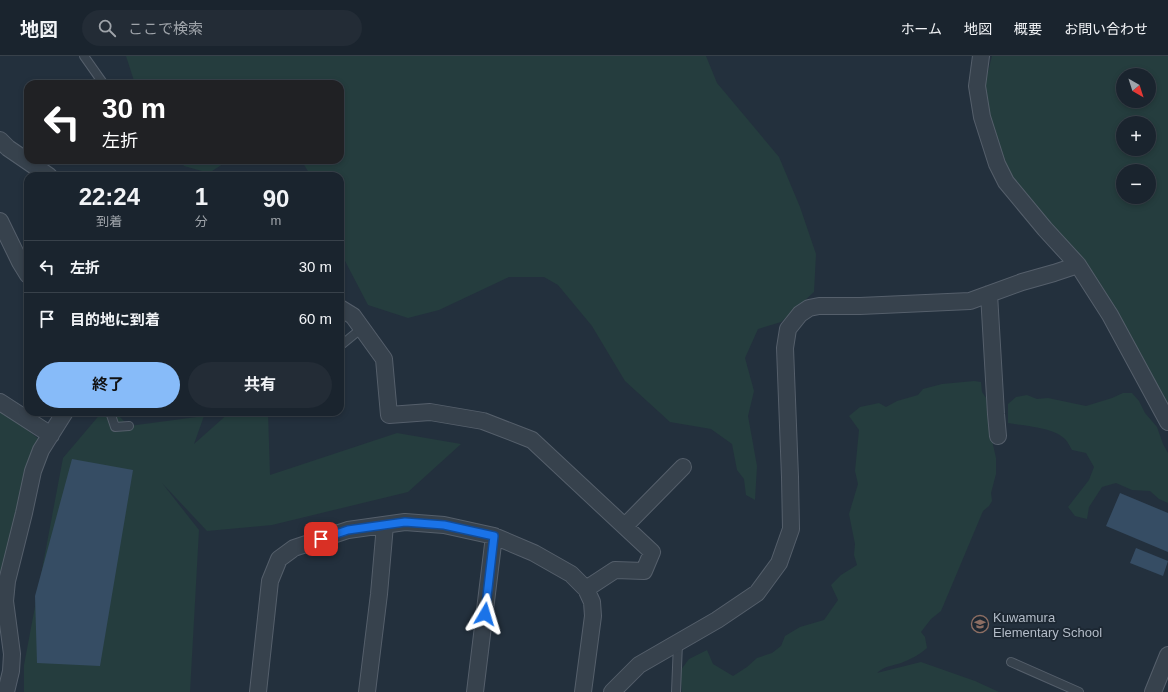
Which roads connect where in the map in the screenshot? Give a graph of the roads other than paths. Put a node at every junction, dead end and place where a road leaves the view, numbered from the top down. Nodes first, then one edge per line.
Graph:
1 (84, 56) edge
2 (981, 56) edge
3 (101, 80) edge
4 (0, 140) edge
5 (24, 159) edge
6 (31, 164) edge
7 (42, 172) edge
8 (0, 221) edge
9 (1078, 265) junction
10 (24, 268) edge
11 (989, 294) junction
12 (344, 310) edge
13 (362, 328) junction
14 (344, 343) edge
15 (0, 402) edge
16 (63, 416) edge
17 (112, 416) edge
18 (1168, 422) edge
19 (129, 426) dead end
20 (51, 435) junction
21 (998, 436) dead end
22 (683, 467) dead end
23 (385, 525) junction
24 (625, 526) junction
25 (494, 536) junction
26 (586, 589) junction
27 (678, 642) junction
28 (1168, 655) edge
29 (1011, 662) dead end
30 (6, 692) edge
31 (258, 692) edge
32 (367, 692) edge
33 (475, 692) edge
34 (583, 692) edge
35 (612, 692) edge
36 (676, 692) edge
37 (1079, 692) edge
38 (1153, 692) edge

1 - 3 lane
2 - 9 street
4 - 5 street
6 - 7 street
8 - 10 street
9 - 11 street
9 - 18 street
11 - 21 street
11 - 27 street
12 - 13 street
13 - 14 lane
13 - 24 street
15 - 20 street
16 - 20 street
17 - 19 lane
20 - 30 street
22 - 24 street
23 - 25 street
23 - 31 street
23 - 32 street
24 - 26 street
25 - 26 street
25 - 33 street
26 - 34 street
27 - 35 street
27 - 36 lane
28 - 38 street
29 - 37 lane

